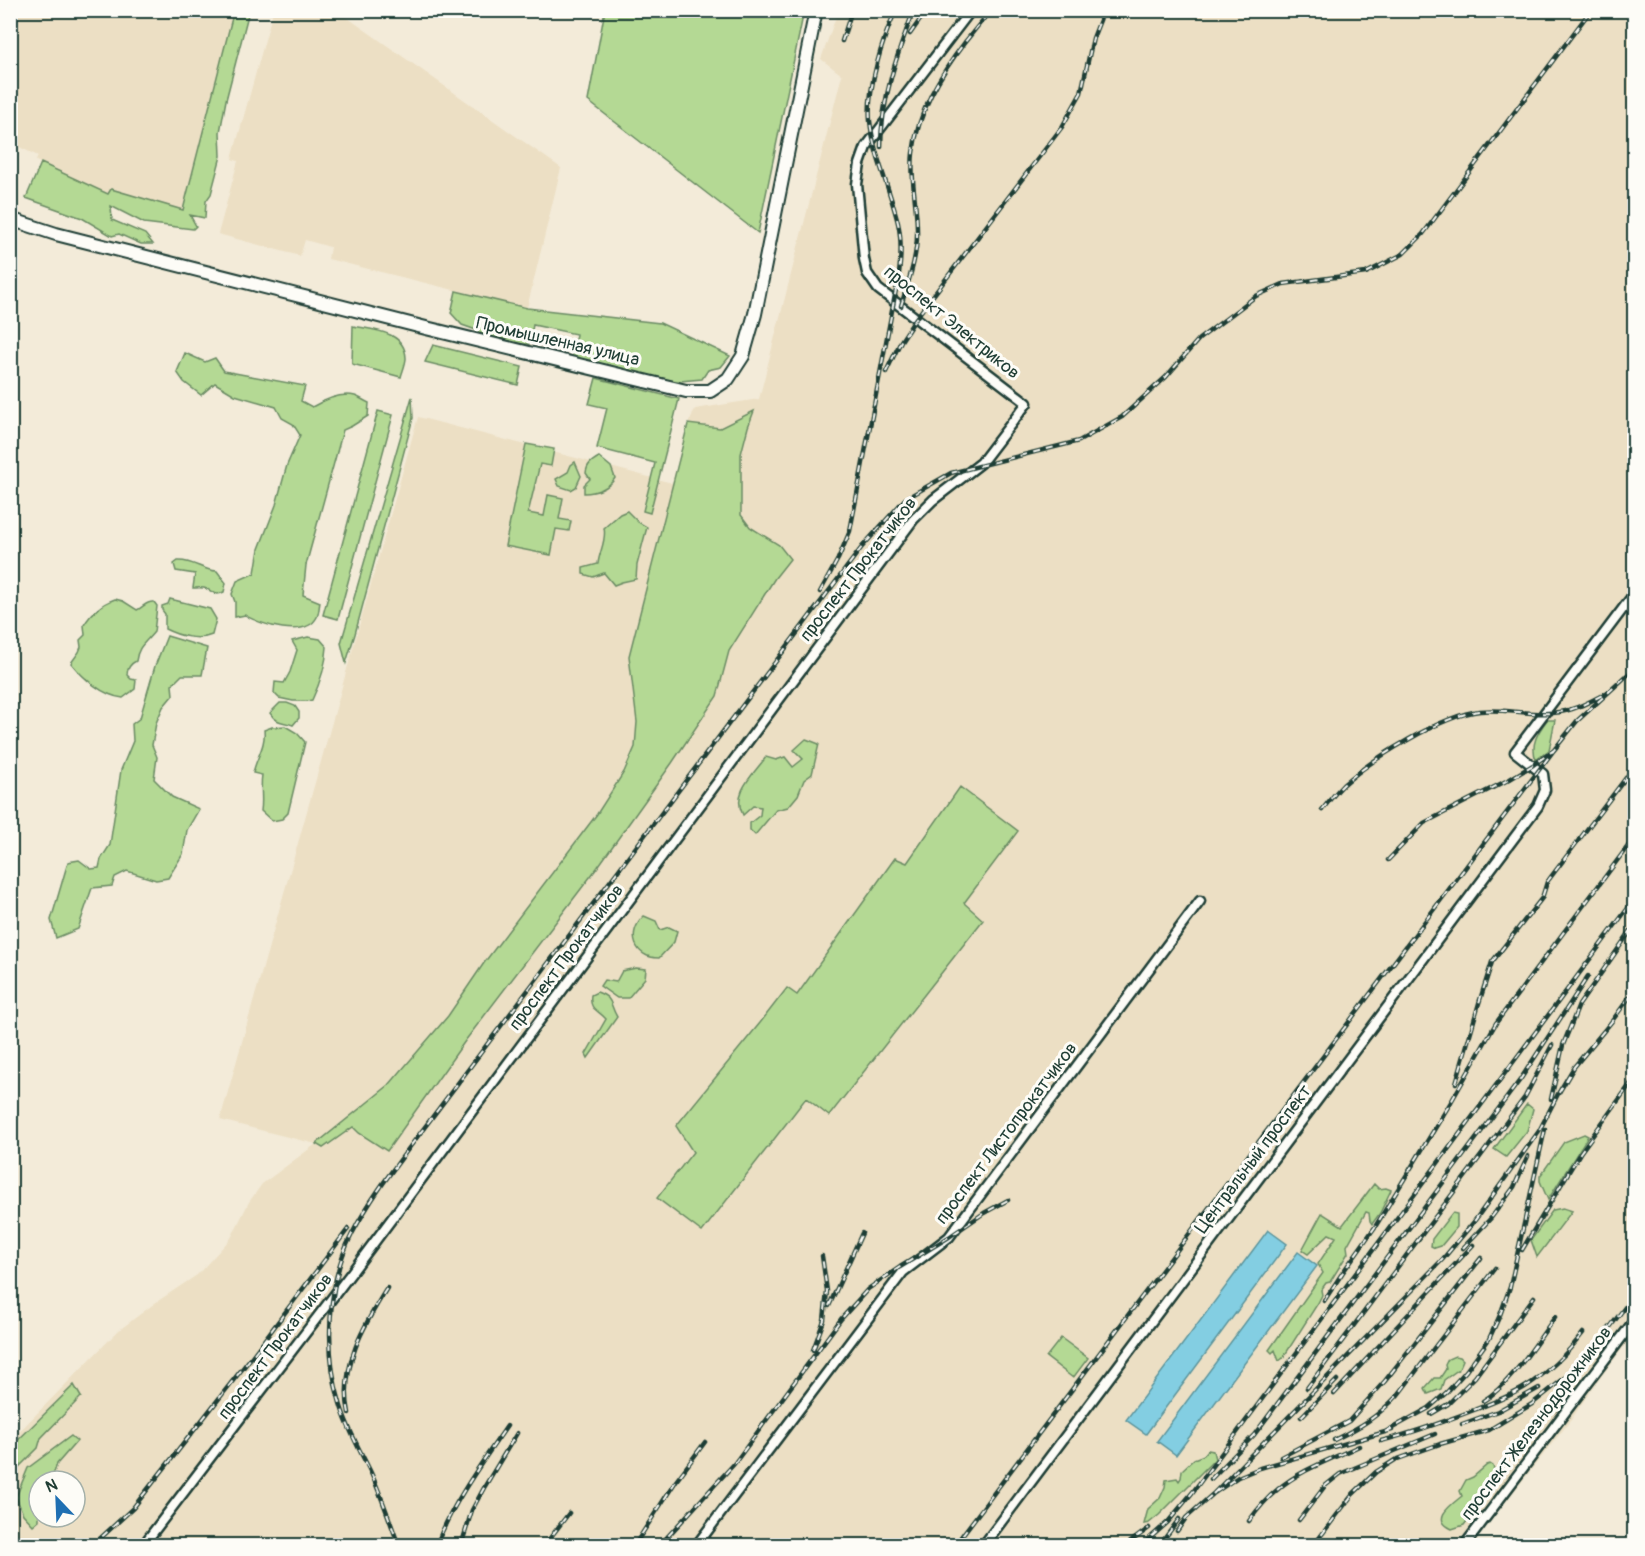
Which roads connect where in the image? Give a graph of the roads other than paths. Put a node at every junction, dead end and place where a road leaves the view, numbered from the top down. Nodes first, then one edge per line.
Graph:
1 (816, 10) edge
2 (971, 10) edge
3 (10, 219) edge
4 (1027, 403) joint
5 (1635, 594) edge
6 (1200, 901) dead end
7 (1635, 1320) edge
8 (148, 1545) edge
9 (696, 1545) edge
10 (983, 1545) edge
11 (1464, 1545) edge

1 - 3 street, Промышленная улица
2 - 4 street, проспект Электриков
4 - 8 street, проспект Прокатчиков
5 - 10 street, Центральный проспект
6 - 9 street, проспект Листопрокатчиков
7 - 11 street, проспект Железнодорожников

